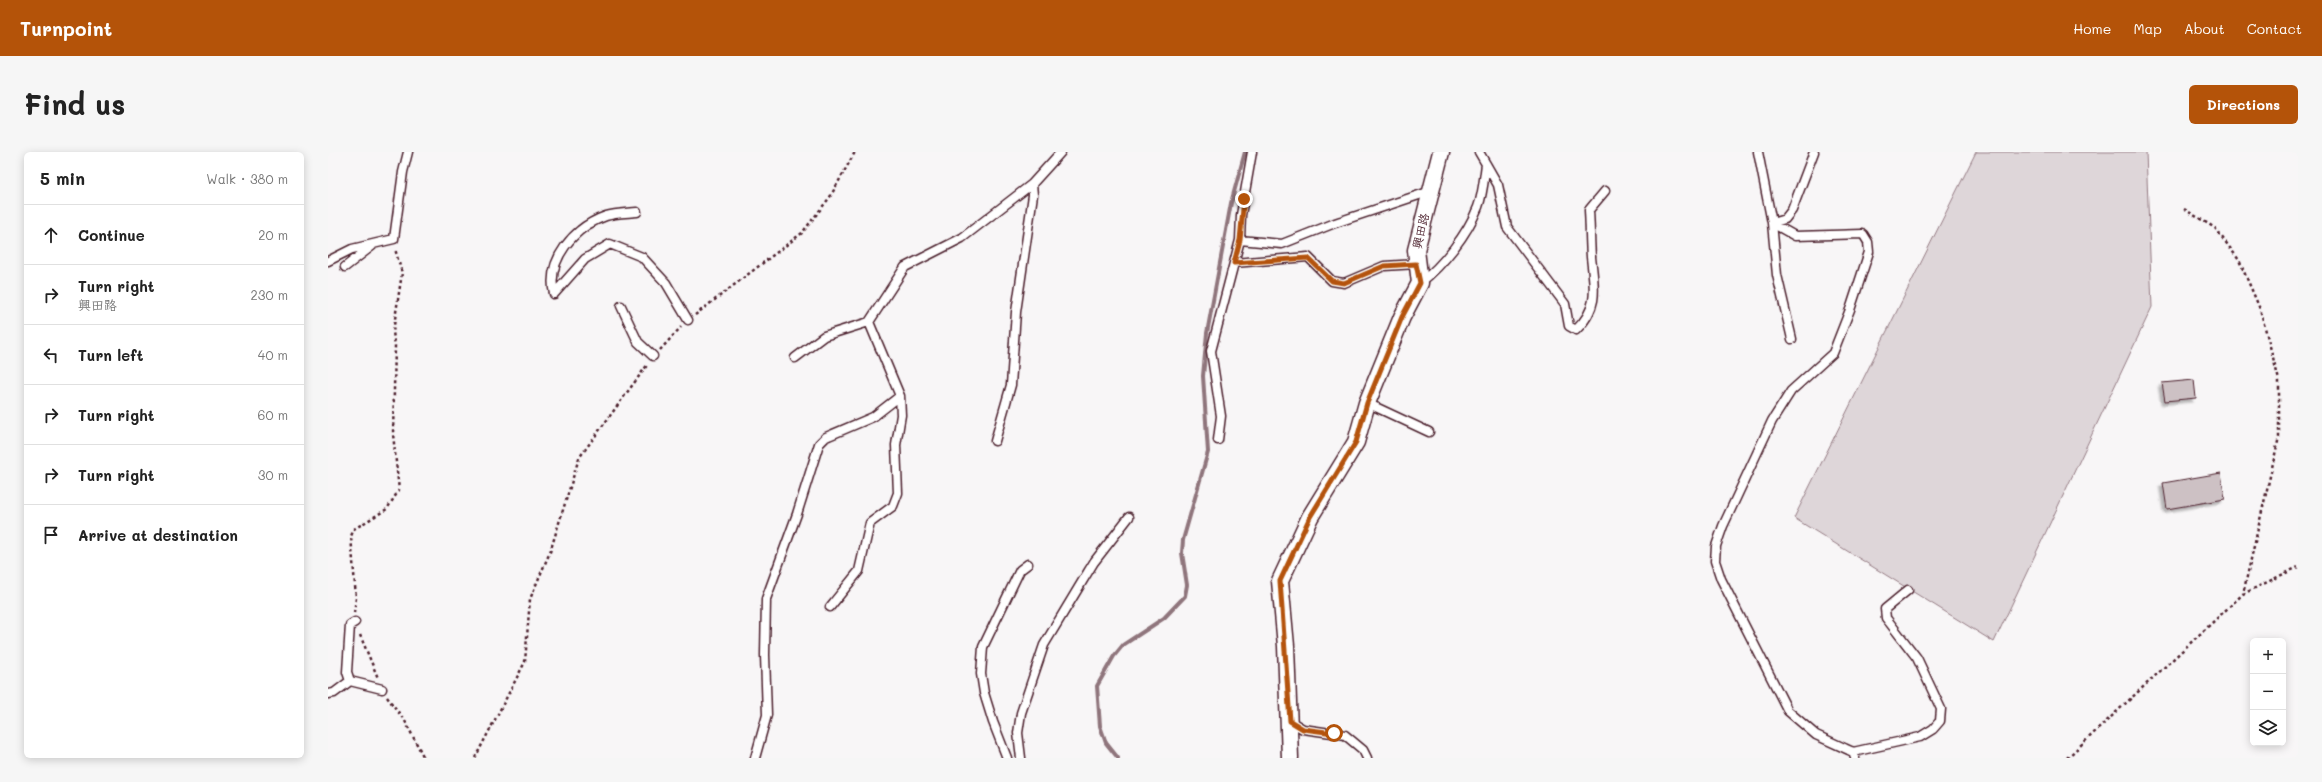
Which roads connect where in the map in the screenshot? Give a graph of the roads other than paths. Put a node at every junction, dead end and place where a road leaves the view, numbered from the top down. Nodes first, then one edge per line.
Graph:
1 (408, 152) edge
2 (1061, 152) edge
3 (1252, 152) edge
4 (1441, 152) edge
5 (1479, 152) edge
6 (1758, 152) edge
7 (1814, 152) edge
8 (1486, 164) junction
9 (1032, 184) junction
10 (1431, 191) junction
11 (1604, 191) dead end
12 (637, 212) dead end
13 (1772, 223) junction
14 (1240, 240) junction
15 (376, 243) junction
16 (328, 261) edge
17 (1234, 263) junction
18 (1416, 264) junction
19 (345, 267) dead end
20 (1420, 283) junction
21 (621, 306) dead end
22 (688, 320) road end
23 (869, 322) junction
24 (1792, 338) dead end
25 (653, 356) road end
26 (795, 358) dead end
27 (900, 396) junction
28 (1367, 403) junction
29 (1429, 432) dead end
30 (1218, 440) dead end
31 (996, 441) dead end
32 (1129, 517) dead end
33 (1028, 564) dead end
34 (1908, 590) dead end
35 (830, 607) dead end
36 (355, 622) road end
37 (350, 680) junction
38 (382, 689) road end
39 (328, 694) edge
40 (1290, 721) junction
41 (1854, 755) edge
42 (755, 758) edge
43 (1007, 758) edge
44 (1021, 758) edge
45 (1290, 758) edge
46 (1368, 758) edge

1 - 15 lane
2 - 9 lane
3 - 14 lane
4 - 10 street, 興田路
5 - 8 lane
6 - 13 lane
7 - 13 lane
8 - 11 lane
8 - 20 lane
9 - 23 lane
9 - 31 lane
10 - 14 lane
10 - 18 street, 興田路
12 - 22 lane
13 - 24 lane
13 - 41 lane
14 - 17 lane
15 - 16 lane
15 - 19 lane
17 - 18 lane
17 - 30 lane
18 - 20 street, 興田路
20 - 28 street
21 - 25 lane
23 - 26 lane
23 - 27 lane
27 - 35 lane
27 - 42 lane
28 - 29 lane
28 - 40 street
32 - 44 lane
33 - 43 lane
34 - 41 lane
36 - 37 lane
37 - 38 lane
37 - 39 lane
40 - 45 street
40 - 46 lane

